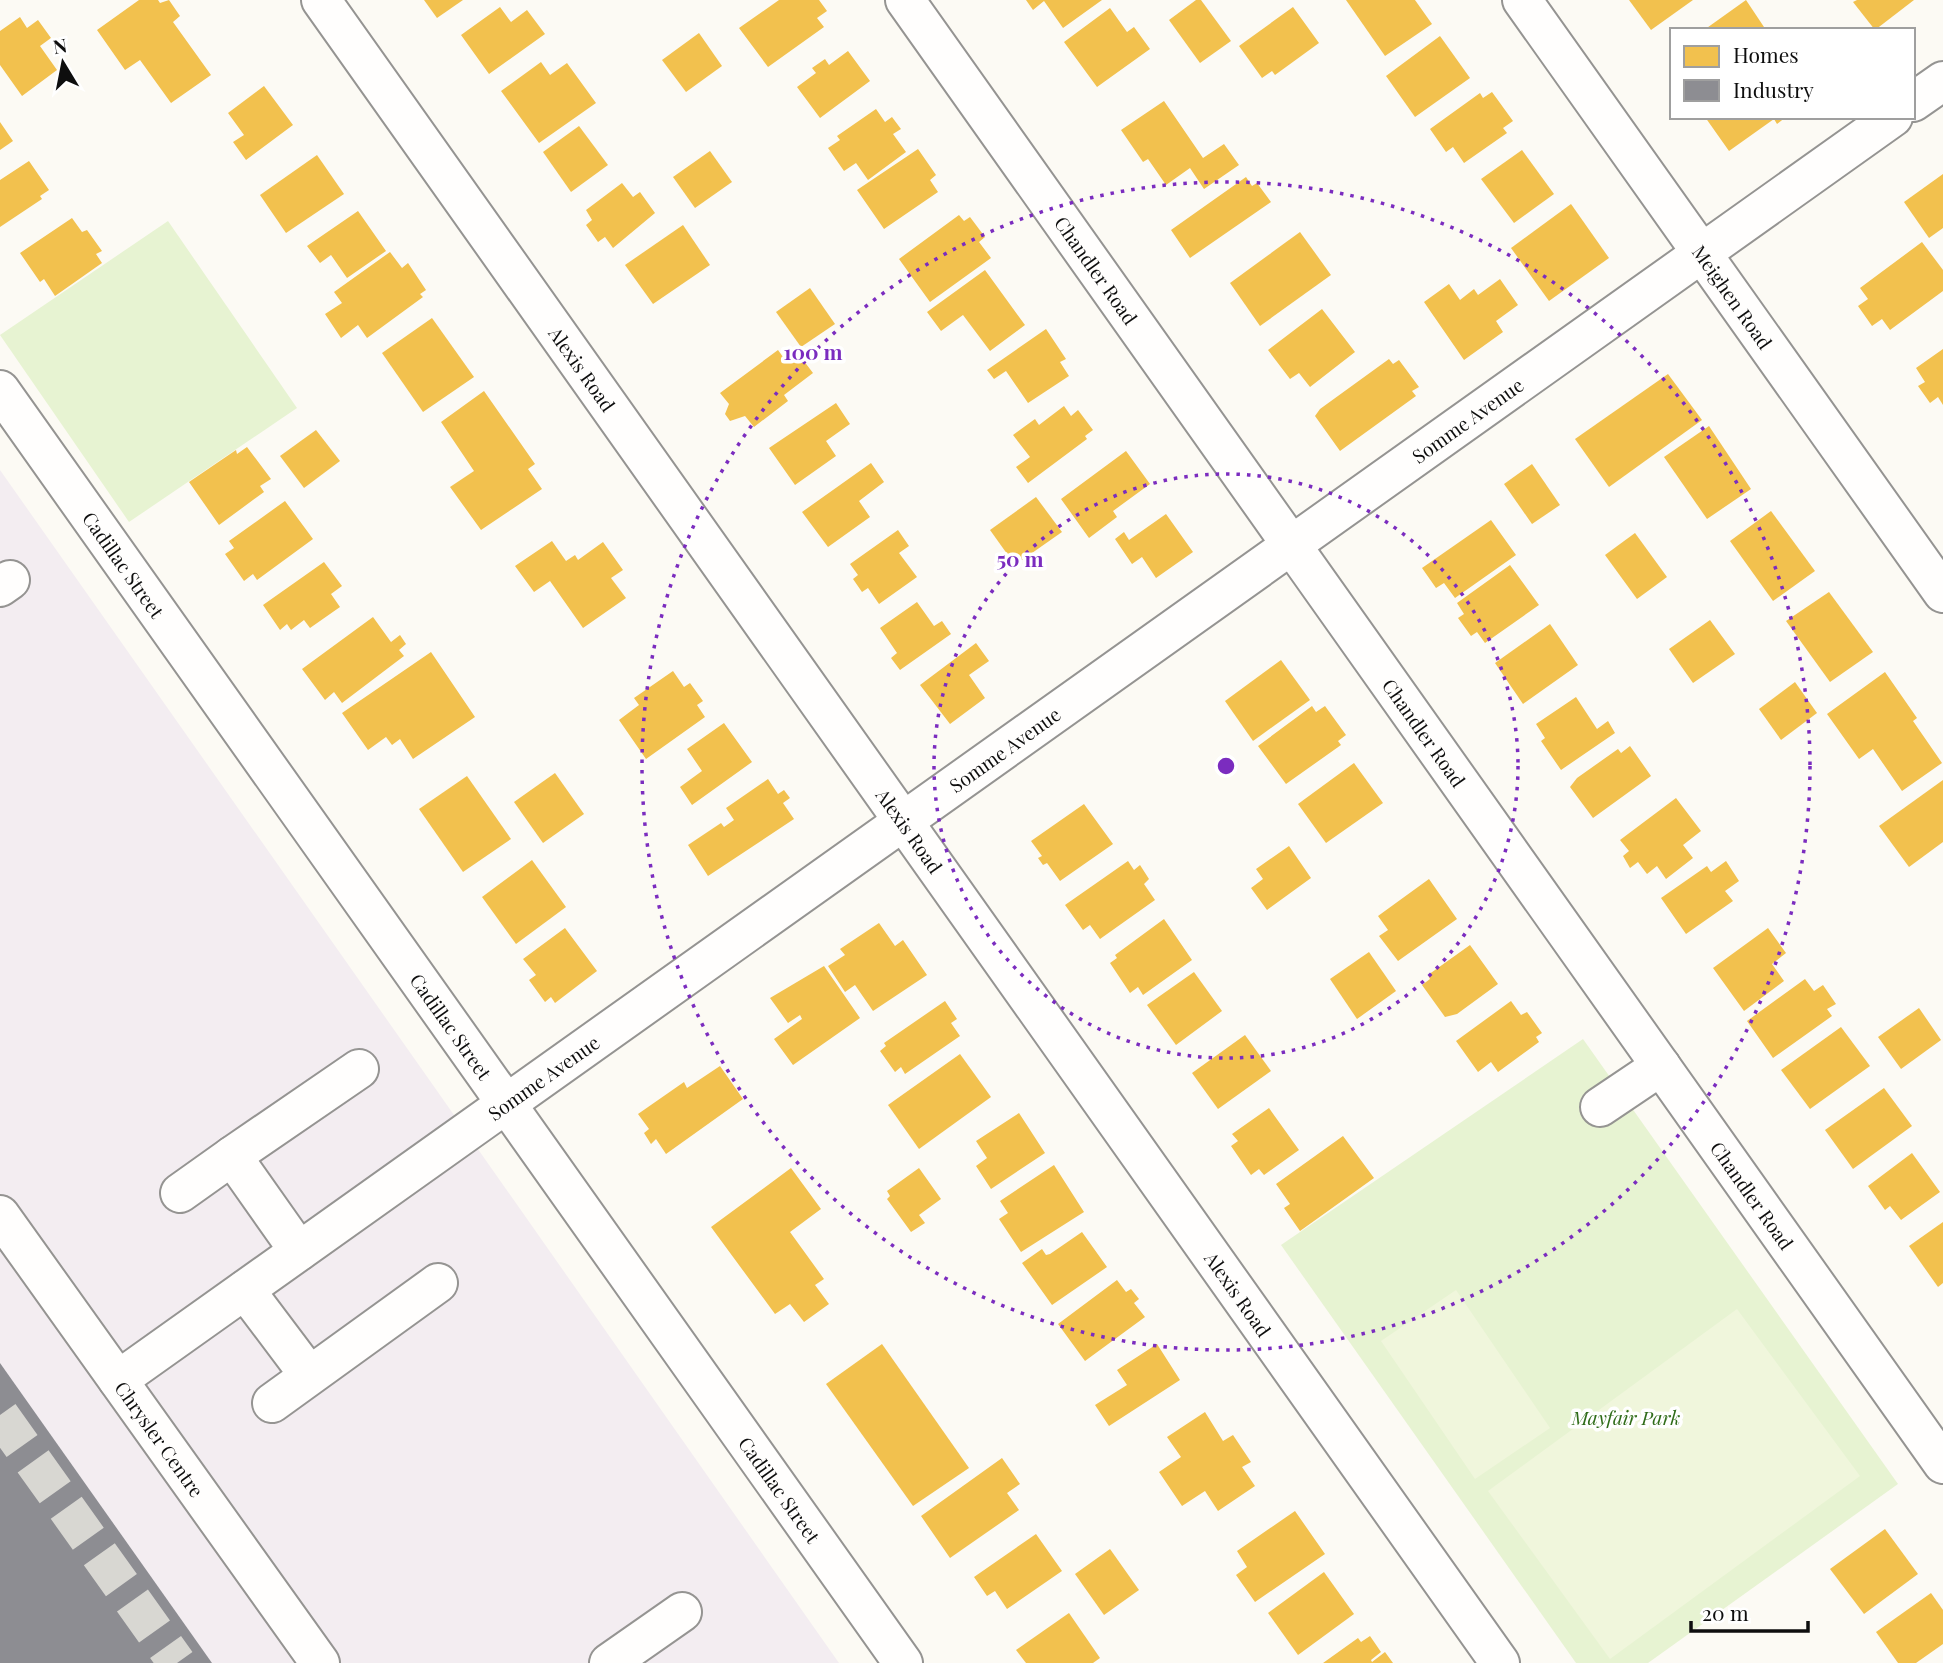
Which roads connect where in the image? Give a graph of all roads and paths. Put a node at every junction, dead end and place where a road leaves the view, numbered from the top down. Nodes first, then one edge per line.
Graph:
1 (321, 0) edge
2 (905, 0) edge
3 (1522, 0) edge
4 (1943, 81) edge
5 (1915, 101) edge
6 (1890, 119) edge
7 (1703, 255) junction
8 (0, 390) edge
9 (1294, 544) junction
10 (1943, 593) edge
11 (904, 822) junction
12 (1661, 1066) junction
13 (359, 1069) dead end
14 (506, 1104) junction
15 (1600, 1107) dead end
16 (232, 1156) junction
17 (180, 1193) dead end
18 (0, 1215) edge
19 (299, 1251) junction
20 (438, 1283) dead end
21 (245, 1290) junction
22 (309, 1375) junction
23 (118, 1380) junction
24 (272, 1403) dead end
25 (1943, 1464) edge
26 (682, 1612) dead end
27 (320, 1663) edge
28 (609, 1663) edge
29 (903, 1663) edge
30 (1500, 1663) edge

1 - 11 street, Alexis Road
2 - 9 street, Chandler Road
3 - 7 street, Meighen Road
4 - 5 street
6 - 7 street, Somme Avenue
7 - 9 street, Somme Avenue
7 - 10 street, Meighen Road
8 - 14 street, Cadillac Street
9 - 11 street, Somme Avenue
9 - 12 street, Chandler Road
11 - 14 street, Somme Avenue
11 - 30 street, Alexis Road
12 - 15 street
12 - 25 street, Chandler Road
13 - 16 street
14 - 19 street, Somme Avenue
14 - 29 street, Cadillac Street
16 - 17 street
16 - 19 street
18 - 23 street, Chrysler Centre
19 - 21 street, Somme Avenue
20 - 22 street
21 - 22 street
21 - 23 street, Somme Avenue
22 - 24 street
23 - 27 street, Chrysler Centre
26 - 28 street

